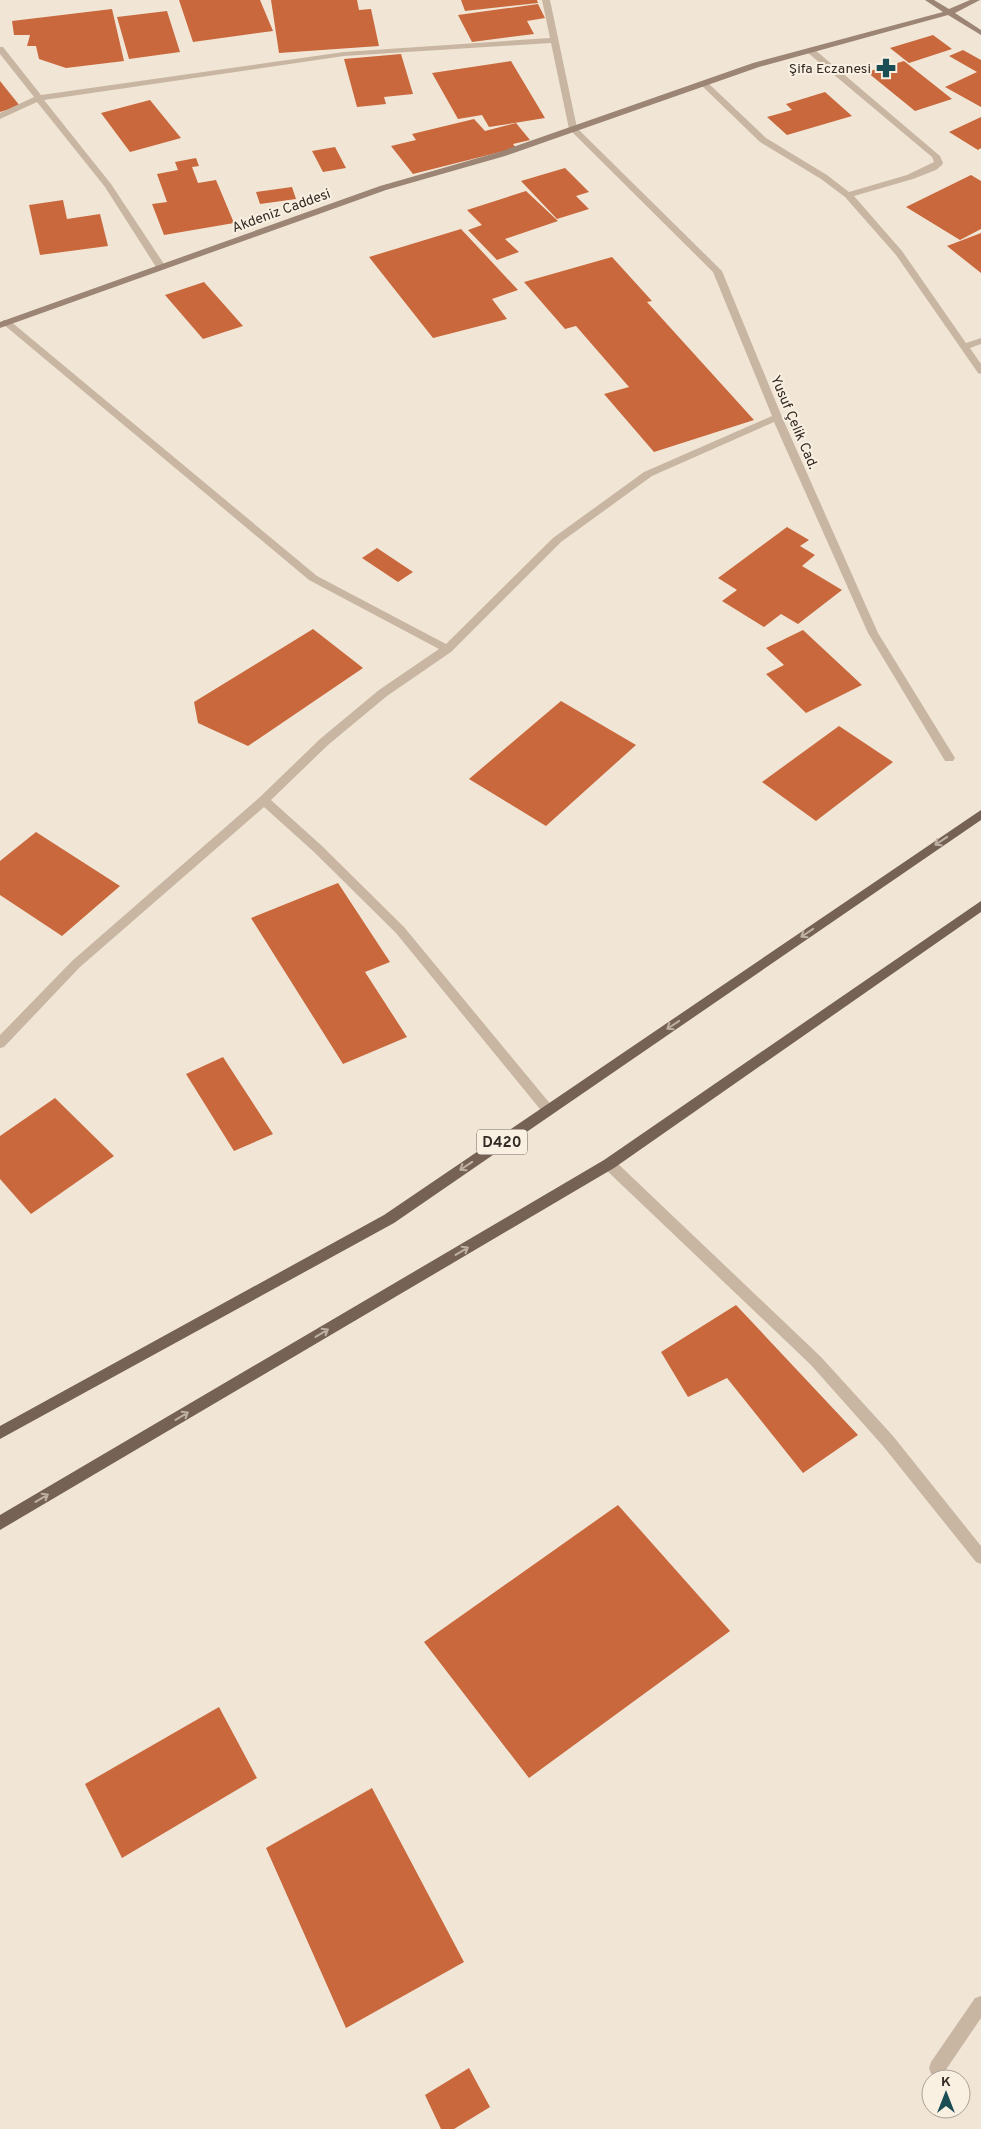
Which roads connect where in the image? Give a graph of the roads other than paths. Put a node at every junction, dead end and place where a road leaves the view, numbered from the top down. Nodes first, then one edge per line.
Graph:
1 (546, 0) edge
2 (929, 0) edge
3 (976, 0) edge
4 (948, 13) junction
5 (981, 33) edge
6 (553, 40) junction
7 (0, 49) edge
8 (811, 51) junction
9 (704, 84) junction
10 (39, 98) junction
11 (0, 116) edge
12 (573, 129) junction
13 (848, 195) junction
14 (161, 267) junction
15 (3, 323) edge
16 (981, 341) edge
17 (965, 346) junction
18 (981, 371) edge
19 (777, 417) junction
20 (447, 649) junction
21 (949, 758) dead end
22 (264, 800) junction
23 (981, 814) edge
24 (981, 906) edge
25 (0, 1043) edge
26 (548, 1110) junction
27 (609, 1164) junction
28 (0, 1433) edge
29 (0, 1523) edge
30 (981, 1557) edge
31 (981, 2004) edge
32 (937, 2068) dead end

1 - 6 street
2 - 4 street
3 - 4 street, Akdeniz Caddesi
4 - 5 street
4 - 8 street, Akdeniz Caddesi
6 - 10 street
6 - 12 street
7 - 10 street
8 - 9 street, Akdeniz Caddesi
8 - 13 street
9 - 12 street, Akdeniz Caddesi
9 - 13 street
10 - 11 street
10 - 14 street
12 - 14 street, Akdeniz Caddesi
12 - 19 street, Yusuf Çelik Cad.
13 - 17 street
14 - 15 street, Akdeniz Caddesi
15 - 20 street
16 - 17 street
17 - 18 street
19 - 20 street
19 - 21 street, Yusuf Çelik Cad.
20 - 22 street
22 - 25 street
22 - 26 street
23 -> 26 main road, D420
24 - 27 main road
26 -> 28 main road, D420
29 -> 27 main road
27 - 30 street
31 - 32 street

